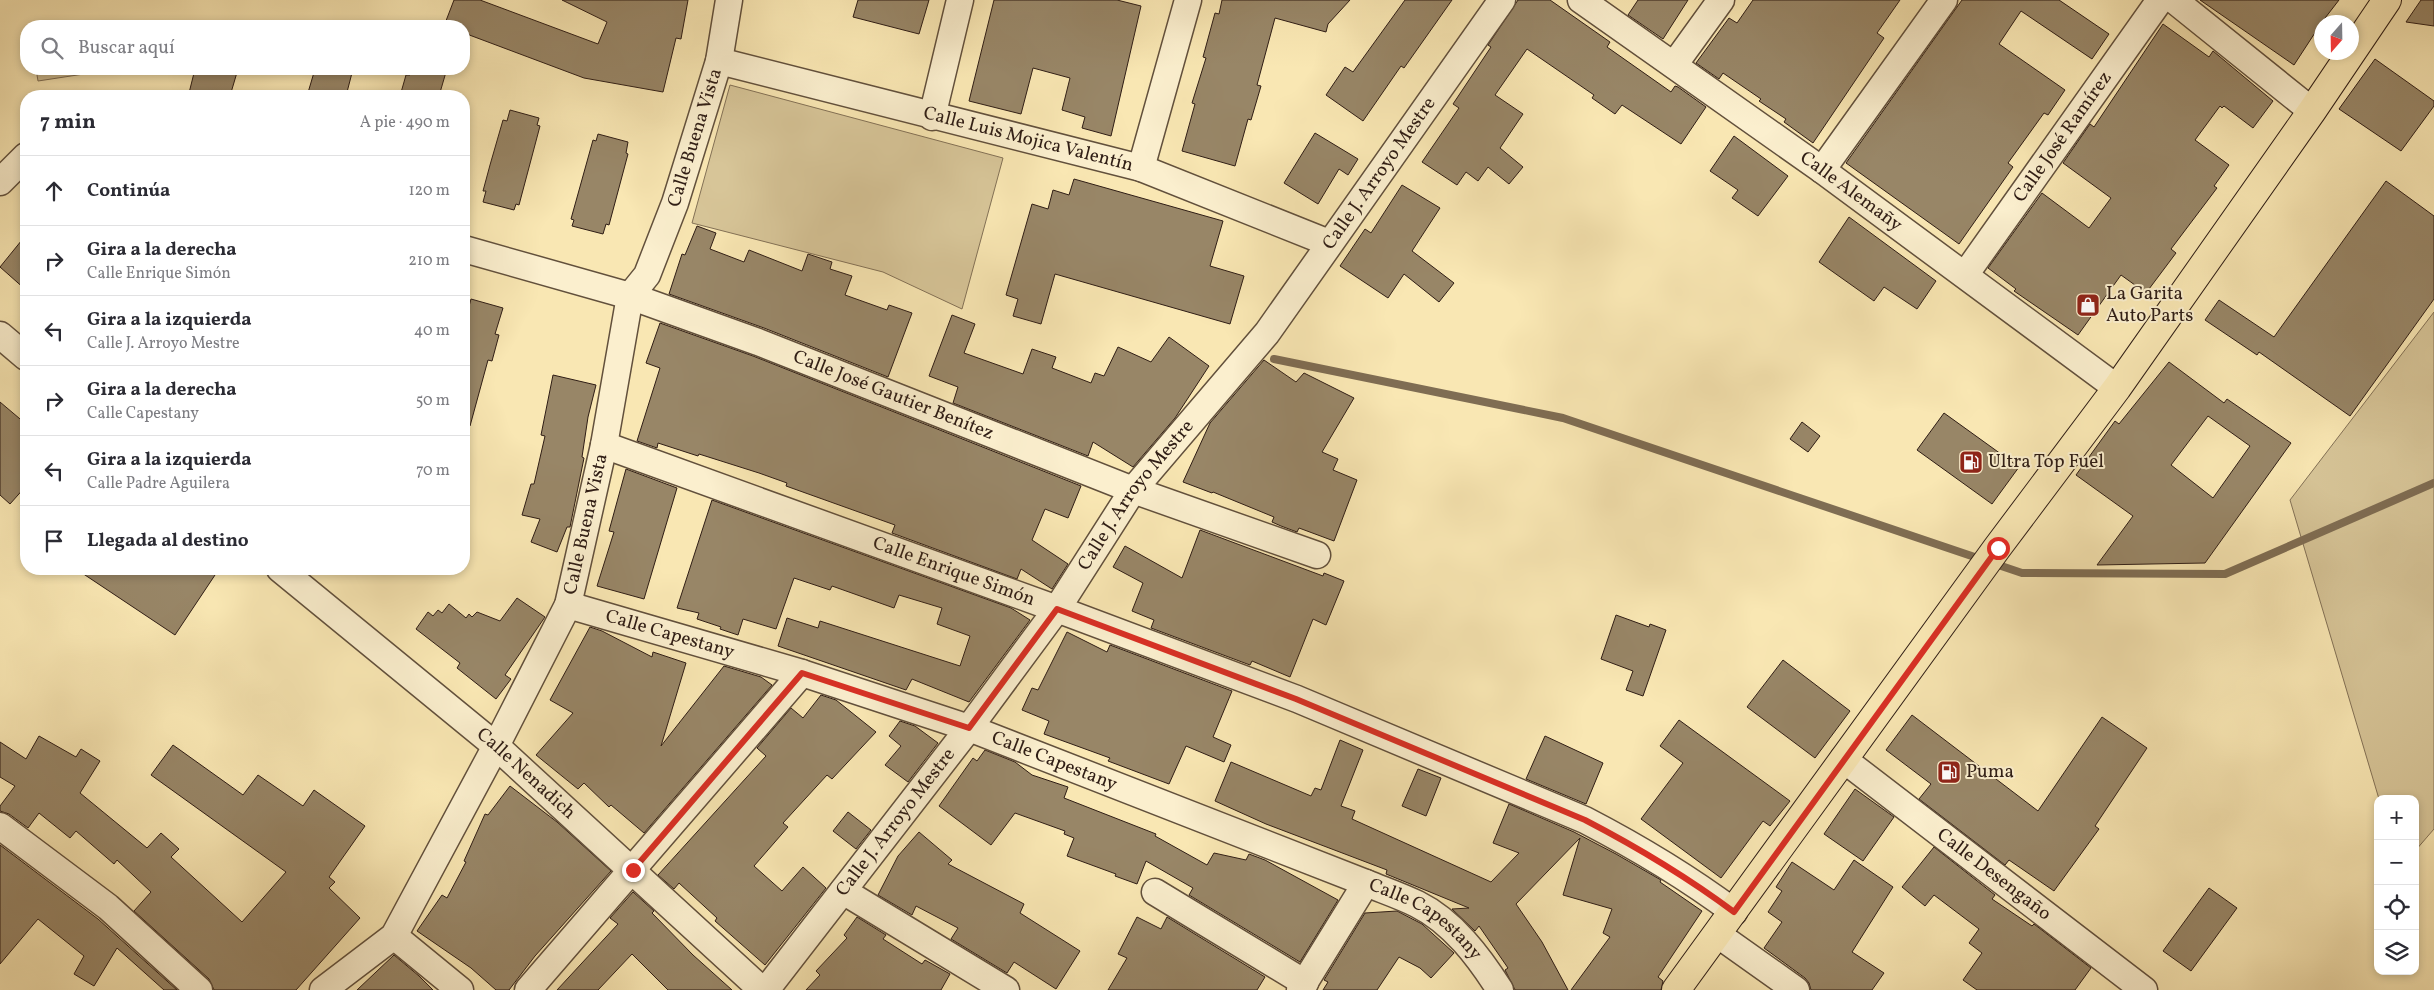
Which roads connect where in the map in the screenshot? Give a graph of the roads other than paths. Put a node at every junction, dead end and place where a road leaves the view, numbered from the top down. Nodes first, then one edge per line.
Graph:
1 (729, 0) edge
2 (960, 0) edge
3 (1188, 0) edge
4 (1502, 0) edge
5 (1581, 0) edge
6 (1721, 0) edge
7 (1944, 0) edge
8 (2160, 0) edge
9 (2174, 0) edge
10 (2387, 0) edge
11 (719, 61) junction
12 (1674, 65) junction
13 (2312, 111) junction
14 (932, 117) junction
15 (20, 162) edge
16 (1141, 168) junction
17 (1822, 170) junction
18 (0, 182) edge
19 (1329, 243) junction
20 (470, 251) edge
21 (1965, 275) junction
22 (630, 296) junction
23 (0, 335) edge
24 (20, 352) edge
25 (2117, 388) junction
26 (604, 445) junction
27 (1133, 490) junction
28 (1317, 555) dead end
29 (287, 575) edge
30 (568, 605) junction
31 (1057, 609) junction
32 (802, 673) junction
33 (969, 728) junction
34 (496, 746) junction
35 (1843, 759) junction
36 (0, 826) edge
37 (633, 870) junction
38 (1366, 883) junction
39 (843, 891) junction
40 (1155, 892) dead end
41 (1734, 912) junction
42 (1717, 934) junction
43 (394, 936) junction
44 (1302, 986) edge
45 (198, 990) edge
46 (323, 990) edge
47 (460, 990) edge
48 (528, 990) edge
49 (762, 990) edge
50 (766, 990) edge
51 (1006, 990) edge
52 (1500, 990) edge
53 (1676, 990) edge
54 (1796, 990) edge
55 (2144, 990) edge

1 - 11 street, Calle Buena Vista
2 - 14 street
3 - 16 street
4 - 19 street, Calle J. Arroyo Mestre
5 - 12 street, Calle Alemañy
6 - 12 street
7 - 17 street
8 - 21 street, Calle José Ramírez
9 - 13 street
10 - 13 main road
11 - 14 street, Calle Luis Mojica Valentín
11 - 22 street, Calle Buena Vista
12 - 17 street, Calle Alemañy
13 - 25 main road
14 - 16 street, Calle Luis Mojica Valentín
15 - 18 street
16 - 19 street, Calle Luis Mojica Valentín
17 - 21 street, Calle Alemañy
19 - 27 street, Calle J. Arroyo Mestre
20 - 22 street, Calle José Gautier Benítez
21 - 25 street, Calle Alemañy
22 - 26 street, Calle Buena Vista
22 - 27 street, Calle José Gautier Benítez
23 - 24 street
25 - 35 main road
26 - 30 street, Calle Buena Vista
26 - 31 street, Calle Enrique Simón
27 - 28 street, Calle José Gautier Benítez
27 - 31 street, Calle J. Arroyo Mestre
29 - 34 street, Calle Nenadich
30 - 32 street, Calle Capestany
30 - 34 street, Calle Buena Vista
31 - 33 street, Calle J. Arroyo Mestre
31 - 41 street, Calle Enrique Simón
32 - 33 street, Calle Capestany
32 - 37 street
33 - 38 street, Calle Capestany
33 - 39 street, Calle J. Arroyo Mestre
34 - 37 street, Calle Nenadich
34 - 43 street, Calle Buena Vista
35 - 41 main road
35 - 55 street, Calle Desengaño
36 - 45 street
37 - 48 street
37 - 49 street, Calle Nenadich
38 - 44 street
38 - 52 street, Calle Capestany
39 - 50 street, Calle J. Arroyo Mestre
39 - 51 street
40 - 44 street
41 - 42 main road
42 - 53 main road
42 - 54 street
43 - 46 street, Calle Buena Vista
43 - 47 street

